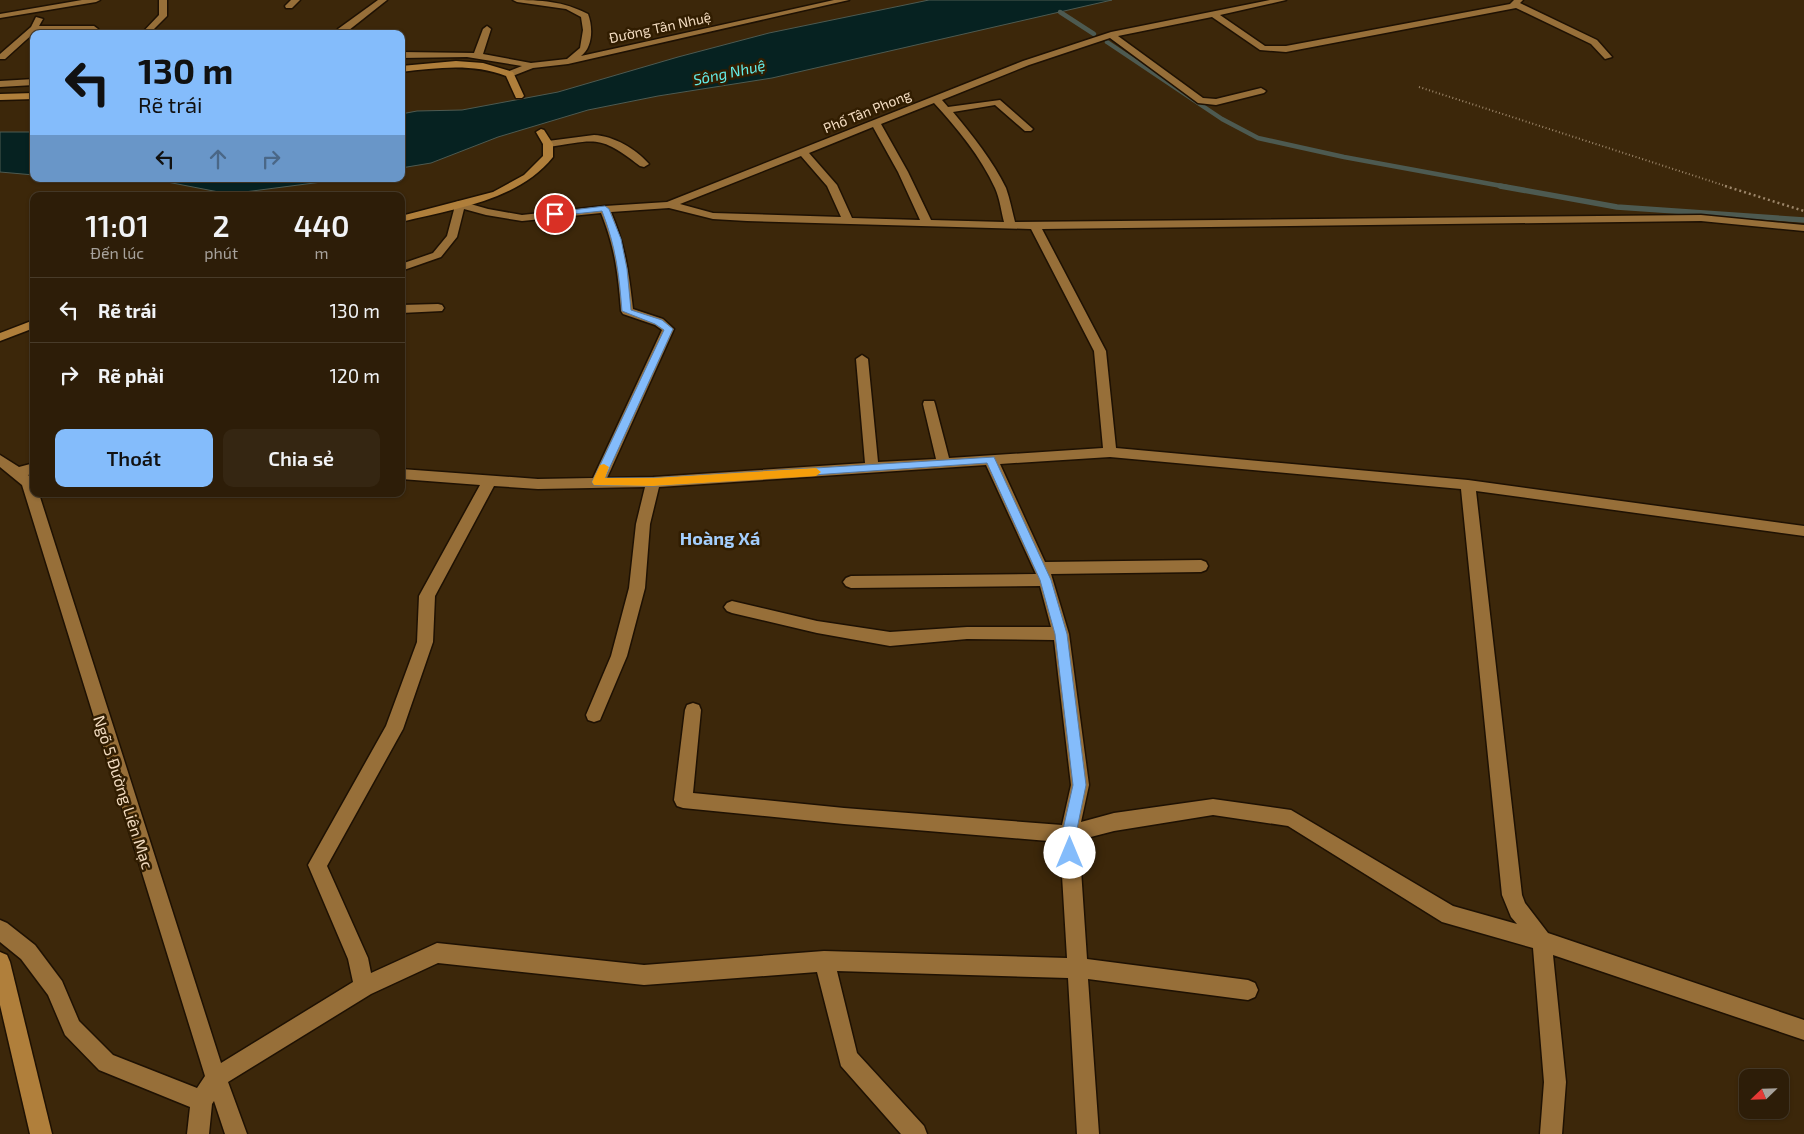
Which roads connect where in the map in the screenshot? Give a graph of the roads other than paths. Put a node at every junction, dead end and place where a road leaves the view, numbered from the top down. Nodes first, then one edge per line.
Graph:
1 (55, 0) edge
2 (96, 0) edge
3 (163, 0) edge
4 (383, 0) edge
5 (523, 0) edge
6 (845, 0) edge
7 (1282, 0) edge
8 (1517, 2) edge
9 (46, 9) junction
10 (1213, 14) junction
11 (0, 16) edge
12 (34, 28) joint
13 (487, 29) dead end
14 (93, 30) edge
15 (148, 30) edge
16 (341, 30) edge
17 (30, 32) edge
18 (1111, 35) junction
19 (478, 55) junction
20 (405, 56) edge
21 (2, 57) dead end
22 (1608, 57) dead end
23 (568, 61) junction
24 (531, 66) junction
25 (405, 69) edge
26 (510, 74) junction
27 (30, 82) edge
28 (0, 84) edge
29 (1261, 91) dead end
30 (30, 96) edge
31 (520, 96) dead end
32 (0, 97) edge
33 (936, 98) junction
34 (947, 110) junction
35 (875, 122) junction
36 (1028, 129) dead end
37 (541, 132) dead end
38 (548, 144) junction
39 (803, 152) junction
40 (644, 164) dead end
41 (460, 204) junction
42 (669, 205) junction
43 (605, 209) junction
44 (405, 218) edge
45 (848, 221) junction
46 (927, 222) junction
47 (1010, 225) junction
48 (1035, 226) junction
49 (1804, 228) edge
50 (405, 267) edge
51 (438, 308) dead end
52 (405, 309) edge
53 (30, 326) edge
54 (0, 337) edge
55 (862, 359) dead end
56 (929, 404) dead end
57 (1110, 452) junction
58 (0, 460) edge
59 (991, 460) junction
60 (944, 463) junction
61 (872, 468) junction
62 (25, 470) edge
63 (405, 474) edge
64 (490, 480) junction
65 (598, 482) junction
66 (653, 482) junction
67 (1468, 485) junction
68 (30, 489) edge
69 (33, 497) edge
70 (1804, 532) edge
71 (1201, 566) dead end
72 (1043, 574) junction
73 (851, 582) dead end
74 (732, 608) dead end
75 (1061, 634) junction
76 (693, 710) dead end
77 (594, 716) dead end
78 (1069, 834) junction
79 (0, 930) edge
80 (1542, 941) junction
81 (824, 961) junction
82 (0, 962) edge
83 (1077, 968) junction
84 (364, 986) junction
85 (1248, 990) dead end
86 (1804, 1030) edge
87 (216, 1078) junction
88 (202, 1101) junction
89 (41, 1134) edge
90 (198, 1134) edge
91 (236, 1134) edge
92 (916, 1134) edge
93 (1088, 1134) edge
94 (1551, 1134) edge

1 - 9 street
2 - 9 street
3 - 15 street
4 - 16 street
5 - 23 street
6 - 23 street, Đường Tân Nhuệ
7 - 10 street, Phố Tân Phong
8 - 10 street
8 - 22 street
9 - 11 street
9 - 12 street
10 - 18 street, Phố Tân Phong
12 - 14 street
13 - 19 street
17 - 21 street
18 - 29 street
18 - 33 street, Phố Tân Phong
19 - 20 street
19 - 24 street
23 - 24 street, Đường Tân Nhuệ
24 - 26 street, Đường Tân Nhuệ
25 - 26 main road
26 - 31 main road
27 - 28 street
30 - 32 main road
33 - 34 street
33 - 35 street, Phố Tân Phong
34 - 36 street
34 - 47 street
35 - 39 street, Phố Tân Phong
35 - 46 street
37 - 38 main road
38 - 40 street
38 - 41 main road
39 - 42 street, Phố Tân Phong
39 - 45 street
41 - 43 street, Phố Tân Phong
41 - 44 main road
41 - 50 street
42 - 43 street, Phố Tân Phong
42 - 45 street
43 - 65 street
45 - 46 street
46 - 47 street
47 - 48 street
48 - 49 street
48 - 57 street
51 - 52 street
53 - 54 main road
55 - 61 street
56 - 60 street
57 - 59 street
57 - 67 street
58 - 62 street, Ngõ 5 Đường Liên Mạc
59 - 60 street
59 - 72 street
60 - 61 street
61 - 66 street
62 - 68 street, Ngõ 5 Đường Liên Mạc
63 - 64 street
64 - 65 street
64 - 84 street
65 - 66 street
66 - 77 street
67 - 70 street
67 - 80 street
69 - 87 street, Ngõ 5 Đường Liên Mạc
71 - 72 street
72 - 73 street
72 - 75 street
74 - 75 street
75 - 78 street
76 - 78 street
78 - 80 street
78 - 83 street
79 - 88 street
80 - 86 street
80 - 94 street
81 - 83 street
81 - 84 street
81 - 92 street
82 - 89 main road
83 - 85 street
83 - 93 street
84 - 87 street
87 - 88 street
87 - 91 street, Ngõ 5 Đường Liên Mạc
88 - 90 street

